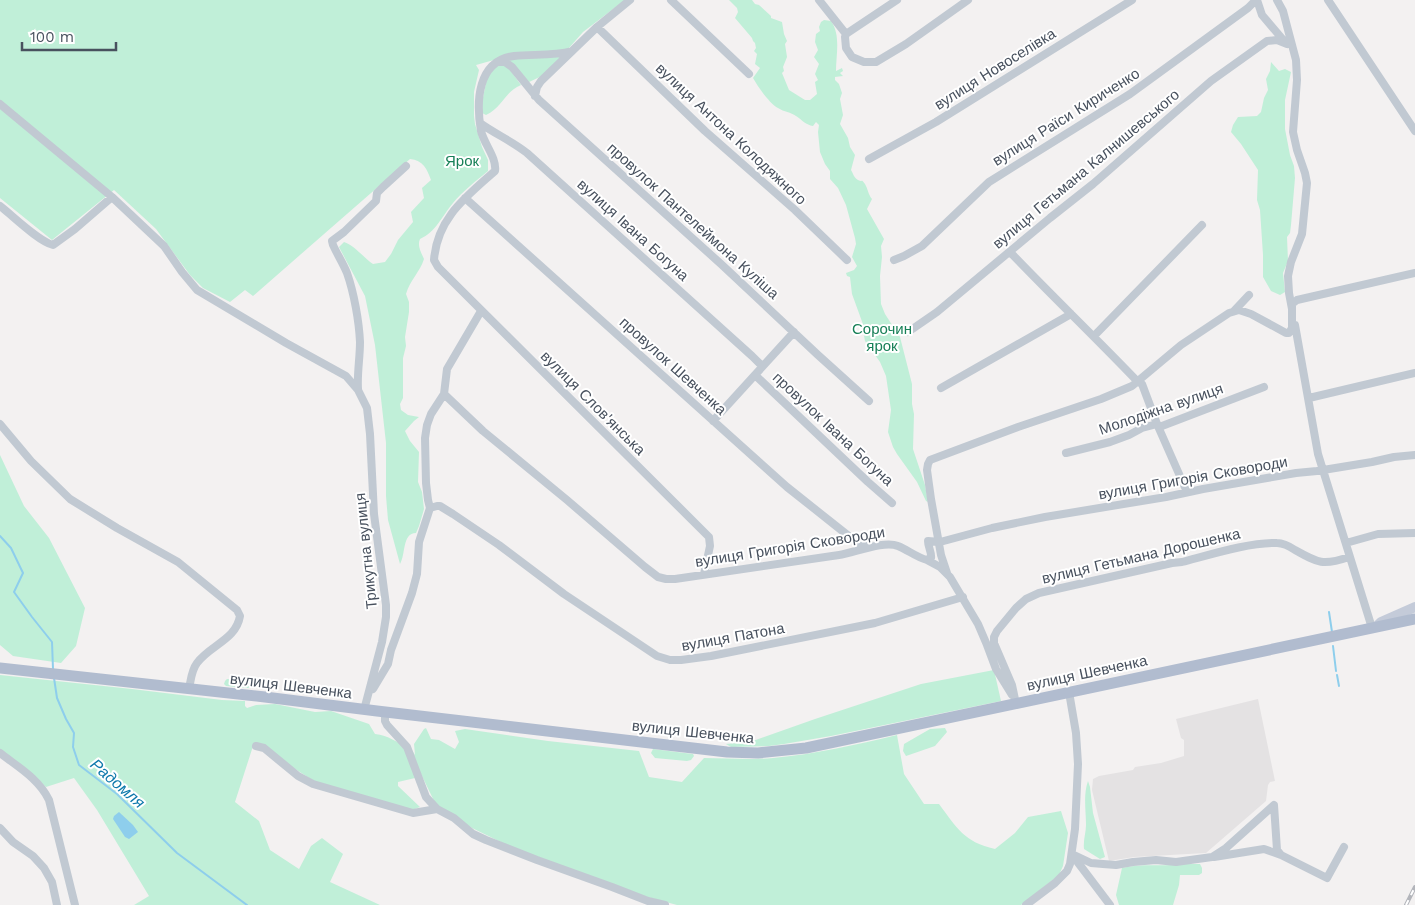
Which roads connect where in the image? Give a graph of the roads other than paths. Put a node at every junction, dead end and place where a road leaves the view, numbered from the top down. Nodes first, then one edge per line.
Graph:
1 (630, 0) edge
2 (671, 0) edge
3 (819, 0) edge
4 (896, 0) edge
5 (968, 0) edge
6 (1132, 0) edge
7 (1256, 0) edge
8 (1277, 0) edge
9 (1328, 0) edge
10 (597, 27) junction
11 (846, 34) junction
12 (1287, 44) junction
13 (572, 51) junction
14 (1295, 53) junction
15 (500, 62) junction
16 (749, 74) dead end
17 (535, 96) junction
18 (0, 104) edge
19 (480, 123) junction
20 (1415, 131) edge
21 (869, 159) dead end
22 (406, 166) dead end
23 (112, 197) junction
24 (465, 198) junction
25 (0, 206) edge
26 (1202, 225) dead end
27 (1010, 252) junction
28 (848, 260) dead end
29 (894, 260) dead end
30 (1415, 273) edge
31 (1249, 295) dead end
32 (1292, 304) junction
33 (1234, 311) junction
34 (481, 312) junction
35 (1071, 314) junction
36 (794, 332) junction
37 (908, 332) dead end
38 (1094, 336) junction
39 (762, 366) junction
40 (1415, 373) edge
41 (755, 375) junction
42 (1138, 382) junction
43 (1264, 387) dead end
44 (941, 388) dead end
45 (358, 390) junction
46 (444, 394) junction
47 (1308, 398) junction
48 (869, 401) dead end
49 (713, 421) junction
50 (0, 424) edge
51 (1157, 424) junction
52 (1066, 453) dead end
53 (1415, 455) edge
54 (1322, 470) junction
55 (1187, 492) junction
56 (892, 503) dead end
57 (430, 508) junction
58 (933, 510) junction
59 (1415, 533) edge
60 (928, 541) junction
61 (940, 542) junction
62 (1346, 543) junction
63 (869, 548) junction
64 (1349, 557) junction
65 (926, 560) junction
66 (947, 573) junction
67 (704, 574) junction
68 (962, 597) junction
69 (1415, 607) edge
70 (1415, 619) edge
71 (1373, 628) junction
72 (0, 668) edge
73 (189, 689) junction
74 (1069, 692) junction
75 (1007, 706) junction
76 (364, 710) junction
77 (385, 712) junction
78 (256, 746) dead end
79 (0, 753) edge
80 (437, 809) junction
81 (0, 828) edge
82 (1344, 847) dead end
83 (1072, 854) junction
84 (1281, 855) junction
85 (1212, 857) junction
86 (57, 905) edge
87 (75, 905) edge
88 (665, 905) edge
89 (1026, 905) edge
90 (1110, 905) edge

1 - 10 street
2 - 16 street
3 - 11 street
4 - 11 street
5 - 11 street
6 - 21 street, вулиця Новоселівка
7 - 12 street
7 - 29 street, вулиця Раїси Кириченко
8 - 14 street
9 - 20 street
10 - 13 street
10 - 28 street, вулиця Антона Колодяжного
12 - 14 street
12 - 27 street, вулиця Гетьмана Калнишевського
13 - 15 street
13 - 17 street
14 - 32 street
15 - 17 street, провулок Пантелеймона Куліша
15 - 19 street
17 - 36 street, провулок Пантелеймона Куліша
18 - 23 street, Трикутна вулиця
19 - 24 street
19 - 39 street, вулиця Івана Богуна
22 - 45 street, Трикутна вулиця
23 - 25 street
23 - 45 street, Трикутна вулиця
24 - 34 street, вулиця Слов'янська
24 - 49 street, провулок Шевченка
26 - 38 street
27 - 35 street
27 - 37 street, вулиця Гетьмана Калнишевського
30 - 32 street
31 - 33 street
32 - 33 street
32 - 47 street
33 - 42 street
34 - 46 street
34 - 67 street, вулиця Слов'янська
35 - 38 street
35 - 44 street
36 - 39 street
36 - 48 street, провулок Пантелеймона Куліша
38 - 42 street
39 - 41 street
40 - 47 street
41 - 49 street
41 - 56 street, провулок Івана Богуна
42 - 51 street
42 - 58 street
43 - 51 street, Молодіжна вулиця
45 - 76 street, Трикутна вулиця
46 - 57 street
46 - 67 street, вулиця Григорія Сковороди
47 - 54 street
49 - 63 street, провулок Шевченка
50 - 73 street
51 - 52 street, Молодіжна вулиця
51 - 55 street
53 - 54 street, вулиця Григорія Сковороди
54 - 55 street, вулиця Григорія Сковороди
54 - 62 street
55 - 61 street, вулиця Григорія Сковороди
57 - 68 street, вулиця Патона
57 - 76 street
58 - 60 street
58 - 61 street
59 - 62 street
60 - 61 street, вулиця Григорія Сковороди
60 - 65 street
61 - 66 street
62 - 64 street
63 - 65 street, вулиця Григорія Сковороди
63 - 67 street, вулиця Григорія Сковороди
64 - 71 street
64 - 75 street, вулиця Гетьмана Дорошенка
65 - 66 street, вулиця Григорія Сковороди
66 - 68 street
68 - 75 street
69 - 71 main road, вулиця Шевченка
70 - 71 main road, вулиця Шевченка
71 - 74 main road, вулиця Шевченка
72 - 73 main road, вулиця Шевченка
73 - 76 main road, вулиця Шевченка
74 - 75 main road, вулиця Шевченка
74 - 83 street
75 - 77 main road, вулиця Шевченка
76 - 77 main road, вулиця Шевченка
77 - 80 street
78 - 80 street
79 - 87 street
80 - 88 street
81 - 86 street
82 - 84 street
83 - 85 street
83 - 89 street
83 - 90 street
84 - 85 street
84 - 85 street

